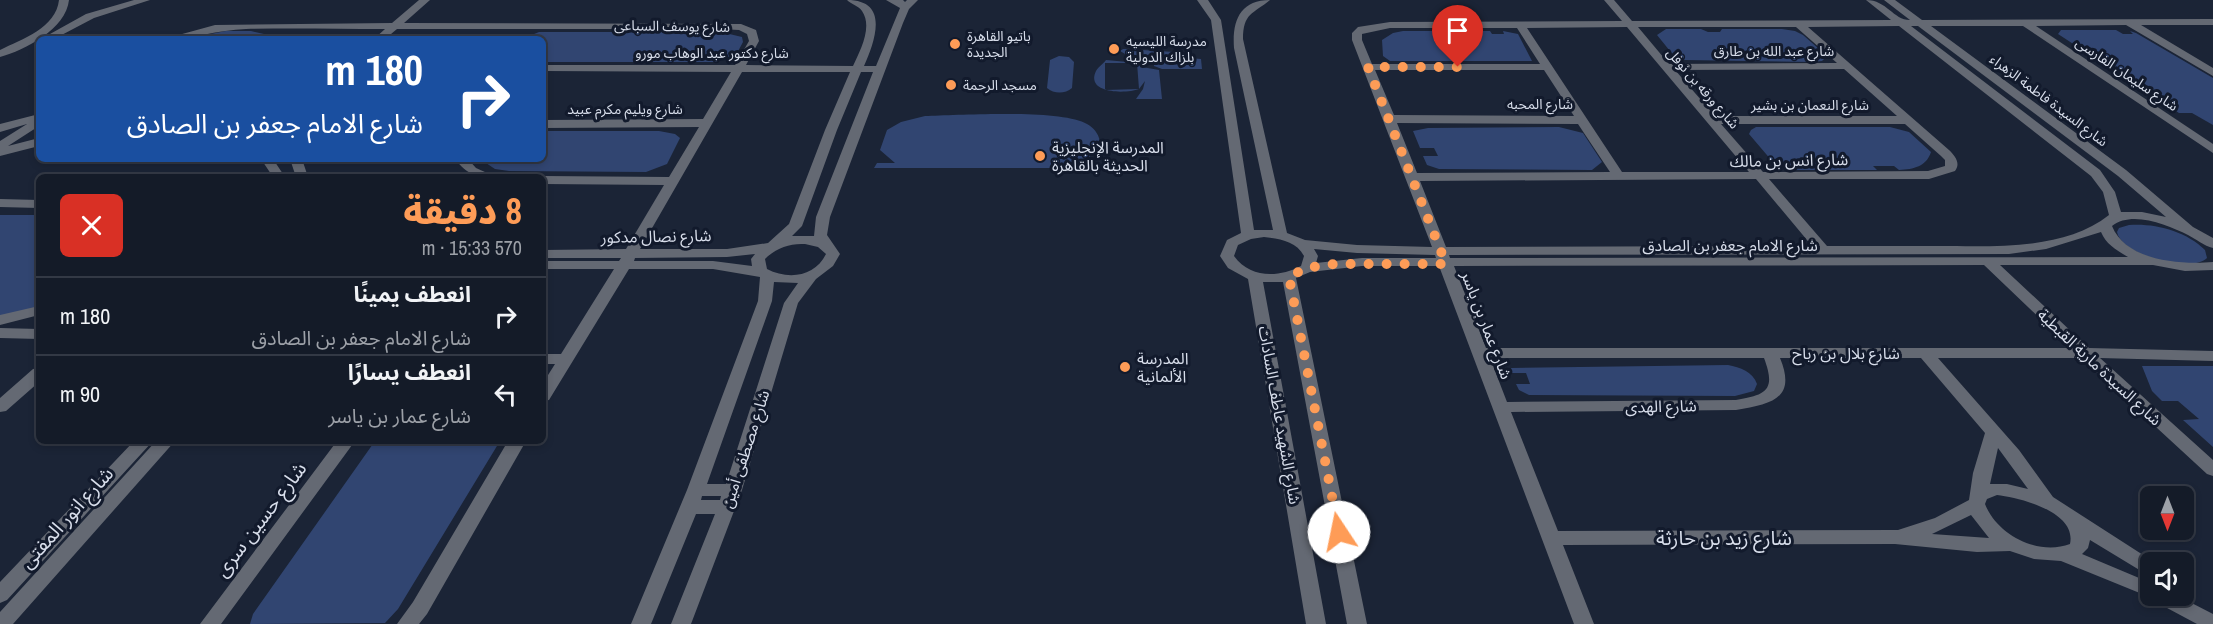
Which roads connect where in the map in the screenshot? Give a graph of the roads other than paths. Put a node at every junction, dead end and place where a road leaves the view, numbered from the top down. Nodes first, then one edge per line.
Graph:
1 (64, 0) edge
2 (145, 0) edge
3 (852, 0) edge
4 (891, 0) edge
5 (1202, 0) edge
6 (1265, 0) edge
7 (1609, 0) edge
8 (1871, 0) edge
9 (1889, 0) edge
10 (431, 1) edge
11 (909, 4) edge
12 (870, 5) edge
13 (72, 11) junction
14 (100, 12) junction
15 (410, 20) junction
16 (1900, 22) junction
17 (1919, 22) junction
18 (2024, 22) junction
19 (2128, 22) junction
20 (2213, 22) edge
21 (1798, 23) junction
22 (1520, 24) junction
23 (366, 25) junction
24 (437, 25) junction
25 (517, 25) junction
26 (1630, 25) junction
27 (286, 26) junction
28 (397, 34) edge
29 (52, 36) edge
30 (182, 36) edge
31 (274, 36) edge
32 (380, 36) edge
33 (507, 36) edge
34 (36, 45) edge
35 (0, 54) edge
36 (0, 65) edge
37 (1846, 66) junction
38 (1368, 67) junction
39 (1547, 67) junction
40 (1665, 67) junction
41 (546, 68) edge
42 (739, 68) junction
43 (857, 69) junction
44 (881, 69) junction
45 (2213, 73) edge
46 (1229, 104) junction
47 (1252, 104) junction
48 (840, 109) junction
49 (864, 110) junction
50 (36, 117) edge
51 (1390, 118) junction
52 (1581, 120) junction
53 (1711, 120) junction
54 (1908, 120) junction
55 (36, 123) edge
56 (707, 123) junction
57 (546, 124) edge
58 (0, 129) edge
59 (25, 130) junction
60 (36, 130) edge
61 (2213, 134) edge
62 (2191, 135) junction
63 (6, 138) edge
64 (36, 140) edge
65 (36, 141) edge
66 (0, 146) edge
67 (2213, 149) edge
68 (0, 152) edge
69 (464, 162) edge
70 (481, 174) edge
71 (1413, 177) junction
72 (1619, 177) junction
73 (1761, 177) junction
74 (546, 180) edge
75 (673, 181) junction
76 (0, 203) edge
77 (36, 204) edge
78 (2110, 221) junction
79 (2187, 229) junction
80 (1248, 235) junction
81 (1281, 235) junction
82 (2212, 243) edge
83 (824, 244) junction
84 (1303, 244) junction
85 (771, 247) junction
86 (1822, 249) junction
87 (546, 254) edge
88 (1443, 257) junction
89 (627, 259) junction
90 (2153, 261) junction
91 (1989, 263) junction
92 (546, 265) edge
93 (2213, 266) edge
94 (1306, 268) junction
95 (2190, 268) junction
96 (763, 273) junction
97 (2213, 273) edge
98 (811, 276) junction
99 (1255, 276) junction
100 (1289, 277) junction
101 (36, 311) edge
102 (0, 320) edge
103 (0, 333) edge
104 (36, 334) edge
105 (1479, 353) junction
106 (1770, 353) junction
107 (1925, 353) junction
108 (2085, 353) junction
109 (2213, 356) edge
110 (546, 359) edge
111 (564, 359) junction
112 (36, 376) edge
113 (546, 391) edge
114 (0, 407) edge
115 (1501, 407) junction
116 (1994, 432) junction
117 (142, 444) edge
118 (163, 444) edge
119 (344, 444) edge
120 (515, 444) edge
121 (2213, 470) edge
122 (729, 498) junction
123 (692, 499) junction
124 (1978, 500) junction
125 (2045, 500) junction
126 (2072, 519) junction
127 (1895, 537) junction
128 (1552, 538) junction
129 (2014, 544) junction
130 (2063, 555) junction
131 (2140, 563) edge
132 (2140, 586) edge
133 (2194, 603) edge
134 (2182, 606) edge
135 (10, 609) edge
136 (2213, 621) edge
137 (1, 624) edge
138 (210, 624) edge
139 (407, 624) edge
140 (641, 624) edge
141 (681, 624) edge
142 (1316, 624) edge
143 (1357, 624) edge
144 (1584, 624) edge

1 - 13 street
2 - 14 street
3 - 12 street
4 - 11 street
5 - 46 street
6 - 47 street
7 - 26 street, شارع ورقه بن نوفل
8 - 16 street, شارع السيدة فاطمة الزهراء
9 - 17 street, شارع السيدة فاطمة الزهراء
10 - 15 street
11 - 44 street
12 - 43 street
13 - 14 street
13 - 35 street
14 - 29 street
15 - 23 street
15 - 24 street, شارع يوسف السباعى
15 - 28 street, شارع يوسف السباعى
16 - 17 street, شارع عمار بن ياسر
16 - 21 street, شارع عمار بن ياسر
16 - 78 street, شارع السيدة فاطمة الزهراء
17 - 18 street, شارع عمار بن ياسر
17 - 79 street, شارع السيدة فاطمة الزهراء
18 - 19 street, شارع عمار بن ياسر
18 - 62 street, شارع سليمان الفارسى
19 - 20 street, شارع عمار بن ياسر
19 - 45 street
21 - 26 street, شارع عمار بن ياسر
21 - 37 street, شارع انس بن مالك
22 - 26 street, شارع عمار بن ياسر
22 - 38 street, شارع عمار بن ياسر
22 - 39 street
23 - 27 street, شارع يوسف السباعى
23 - 28 street, شارع يوسف السباعى
23 - 32 street
24 - 25 street, شارع يوسف السباعى
24 - 28 street
25 - 33 street
25 - 42 street, شارع يوسف السباعى
26 - 40 street, شارع ورقه بن نوفل
27 - 30 street, شارع يوسف السباعى
27 - 31 street
34 - 36 street
37 - 40 street, شارع عبد الله بن طارق
37 - 54 street, شارع انس بن مالك
38 - 39 street
38 - 51 street, شارع عمار بن ياسر
39 - 52 street
40 - 53 street, شارع ورقه بن نوفل
41 - 42 street, شارع دكتور عبد الوهاب مورو
42 - 43 street, شارع دكتور عبد الوهاب مورو
42 - 56 street, شارع يوسف السباعى
43 - 44 street, شارع دكتور عبد الوهاب مورو
43 - 48 street
44 - 49 street
46 - 47 street
46 - 80 street
47 - 81 street
48 - 49 street
48 - 85 street
49 - 83 street
50 - 58 street
51 - 52 street, شارع المحبه
51 - 71 street, شارع عمار بن ياسر
52 - 72 street
53 - 54 street, شارع النعمان بن بشير
53 - 73 street, شارع ورقه بن نوفل
54 - 73 street, شارع انس بن مالك
55 - 59 street
56 - 57 street, شارع ويليم مكرم عبيد
56 - 75 street, شارع يوسف السباعى
58 - 59 street
59 - 60 street
59 - 63 street
61 - 62 street
62 - 67 street, شارع سليمان الفارسى
63 - 64 street
63 - 66 street
65 - 68 street
69 - 70 street
71 - 72 street, شارع انس بن مالك
71 - 88 street, شارع عمار بن ياسر
72 - 73 street, شارع انس بن مالك
73 - 86 street, شارع ورقه بن نوفل
74 - 75 street
75 - 89 street, شارع يوسف السباعى
76 - 77 street
78 - 79 street
78 - 86 street, شارع الامام جعفر بن الصادق
78 - 90 street
79 - 82 street
80 - 81 street
80 - 99 street
81 - 84 street, شارع الامام جعفر بن الصادق
83 - 85 street, شارع نصال مدكور
83 - 98 street, شارع مصطفى أمين
84 - 88 street, شارع الامام جعفر بن الصادق
84 - 94 street
85 - 89 street, شارع نصال مدكور
85 - 96 street, شارع مصطفى أمين
86 - 88 street, شارع الامام جعفر بن الصادق
87 - 89 street, شارع نصال مدكور
88 - 91 street, شارع الامام جعفر بن الصادق
88 - 94 street, شارع الامام جعفر بن الصادق
88 - 105 street, شارع عمار بن ياسر
89 - 92 street, شارع نصال مدكور
89 - 96 street, شارع نصال مدكور
89 - 111 street, شارع يوسف السباعى
90 - 91 street, شارع الامام جعفر بن الصادق
90 - 95 street
91 - 108 street, شارع السيدة مارية القبطية
93 - 95 street
94 - 100 street
95 - 97 street
96 - 98 street, شارع نصال مدكور
96 - 123 street, شارع مصطفى أمين
98 - 122 street, شارع مصطفى أمين
99 - 100 street
99 - 142 street, شارع الشهيد عاطف السادات
100 - 143 street, شارع الشهيد عاطف السادات
101 - 102 street
103 - 104 street
105 - 106 street, شارع بلال بن رباح
105 - 115 street, شارع عمار بن ياسر
106 - 107 street, شارع بلال بن رباح
106 - 115 street, شارع الهدى
107 - 108 street, شارع بلال بن رباح
107 - 116 street
108 - 109 street, شارع بلال بن رباح
108 - 121 street, شارع السيدة مارية القبطية
110 - 111 street
111 - 113 street, شارع يوسف السباعى
112 - 114 street
115 - 128 street, شارع عمار بن ياسر
116 - 124 street
116 - 125 street
117 - 135 street, شارع انور المفتى
118 - 135 street, شارع انور المفتى
119 - 138 street, شارع حسين سرى
120 - 139 street
122 - 123 street
122 - 141 street, شارع مصطفى أمين
123 - 140 street, شارع مصطفى أمين
124 - 125 street
124 - 127 street, شارع زيد بن حارثة
124 - 129 street
125 - 126 street
126 - 130 street
126 - 131 street
127 - 128 street, شارع زيد بن حارثة
127 - 129 street, شارع زيد بن حارثة
128 - 144 street, شارع عمار بن ياسر
129 - 130 street
130 - 132 street
133 - 136 street
134 - 136 street
135 - 137 street, شارع انور المفتى

